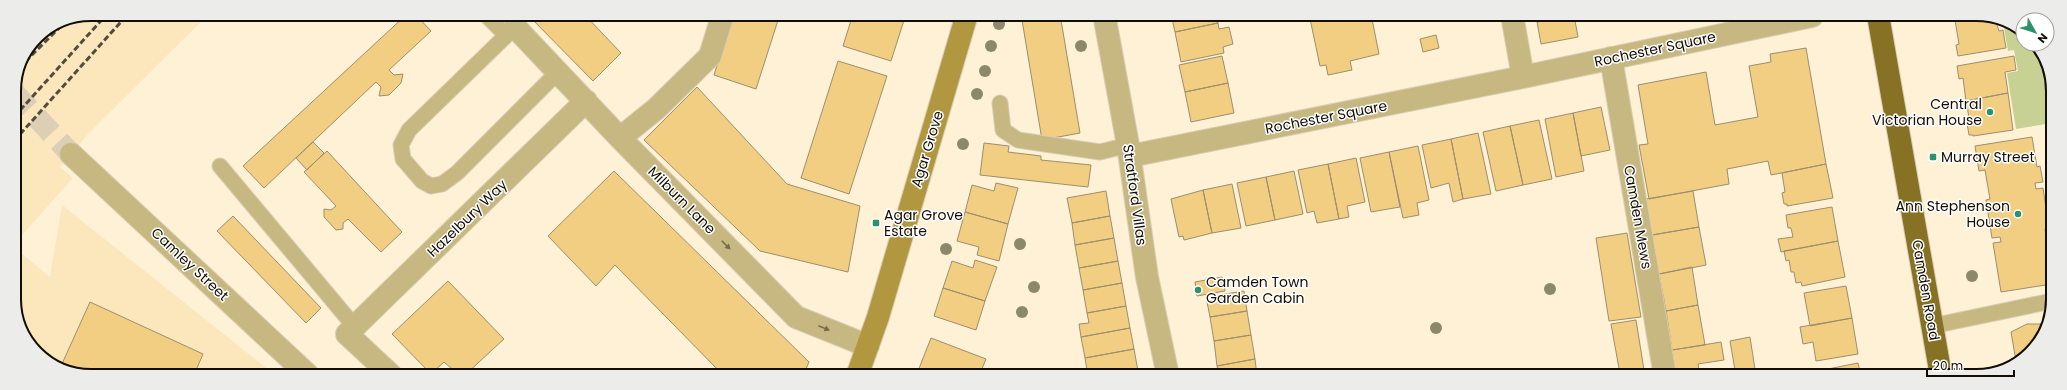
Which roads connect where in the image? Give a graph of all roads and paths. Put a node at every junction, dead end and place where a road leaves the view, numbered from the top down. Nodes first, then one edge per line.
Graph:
1 (496, 21) edge
2 (721, 21) edge
3 (965, 21) edge
4 (1105, 21) edge
5 (1513, 21) edge
6 (1788, 21) edge
7 (1879, 21) edge
8 (511, 31) junction
9 (1611, 58) junction
10 (558, 72) junction
11 (1523, 77) junction
12 (586, 101) junction
13 (1000, 103) dead end
14 (620, 138) junction
15 (1129, 151) junction
16 (71, 154) tunnel mouth
17 (220, 166) dead end
18 (2046, 302) edge
19 (1932, 326) junction
20 (351, 330) junction
21 (868, 346) junction
22 (302, 369) edge
23 (386, 369) edge
24 (860, 369) edge
25 (1167, 369) edge
26 (1664, 369) edge
27 (1940, 369) edge

1 - 8 lane
2 - 14 street
3 - 21 street, Agar Grove
4 - 15 street, Stratford Villas
5 - 11 street
6 - 9 street, Rochester Square
7 - 19 highway, Camden Road
8 - 10 street, Milburn Lane
8 - 10 lane
9 - 11 street, Rochester Square
9 - 26 street, Camden Mews
10 - 12 street, Milburn Lane
11 - 15 street, Rochester Square
12 - 14 street, Milburn Lane
12 - 20 street, Hazelbury Way
13 - 15 lane
14 -> 21 street, Milburn Lane
15 - 25 street, Stratford Villas
16 - 22 street, Camley Street
17 - 20 lane
18 - 19 lane
19 - 27 highway, Camden Road
20 - 23 street
21 - 24 street, Agar Grove

